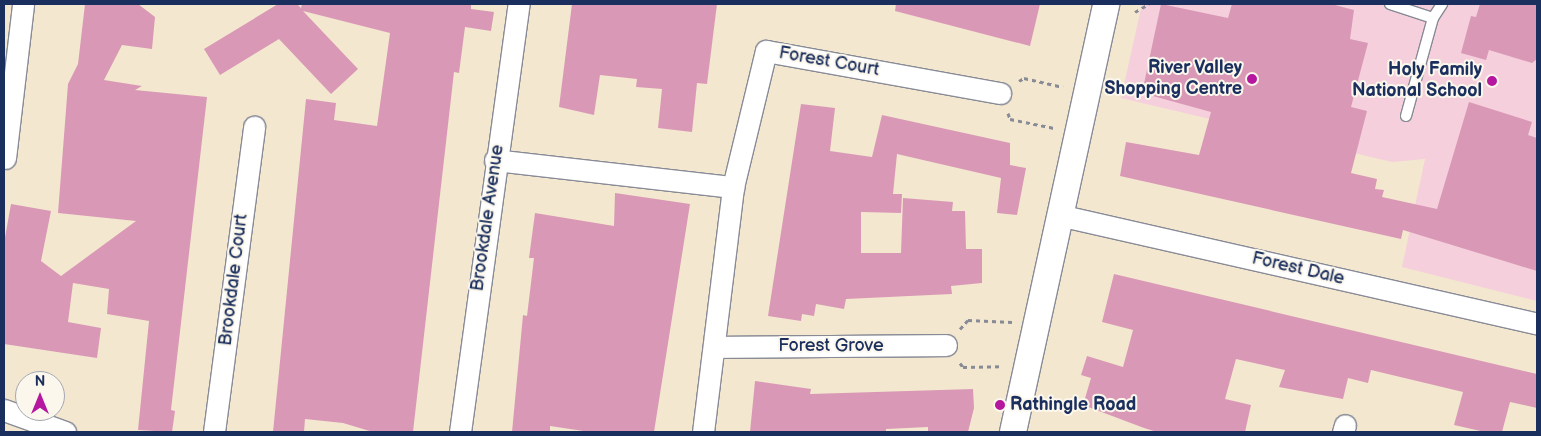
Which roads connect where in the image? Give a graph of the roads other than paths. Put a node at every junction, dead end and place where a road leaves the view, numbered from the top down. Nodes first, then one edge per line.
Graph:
1 (23, 4) edge
2 (520, 4) edge
3 (1106, 4) edge
4 (1390, 4) edge
5 (1442, 4) edge
6 (1433, 18) junction
7 (1000, 93) road end
8 (1406, 116) dead end
9 (254, 127) dead end
10 (4, 158) edge
11 (496, 160) junction
12 (733, 187) junction
13 (1059, 215) junction
14 (1537, 324) edge
15 (946, 345) road end
16 (715, 347) junction
17 (4, 410) edge
18 (65, 432) edge
19 (214, 432) edge
20 (460, 432) edge
21 (703, 432) edge
22 (1013, 432) edge

1 - 10 street
2 - 11 street, Brookdale Avenue
3 - 13 street
4 - 6 lane
5 - 6 lane
6 - 8 lane
7 - 12 street, Forest Court
9 - 19 street, Brookdale Court
11 - 12 street
11 - 20 street, Brookdale Avenue
12 - 16 street, Forest Court
13 - 14 street, Forest Dale
13 - 22 street
15 - 16 street, Forest Grove
16 - 21 street, Forest Court
17 - 18 street

